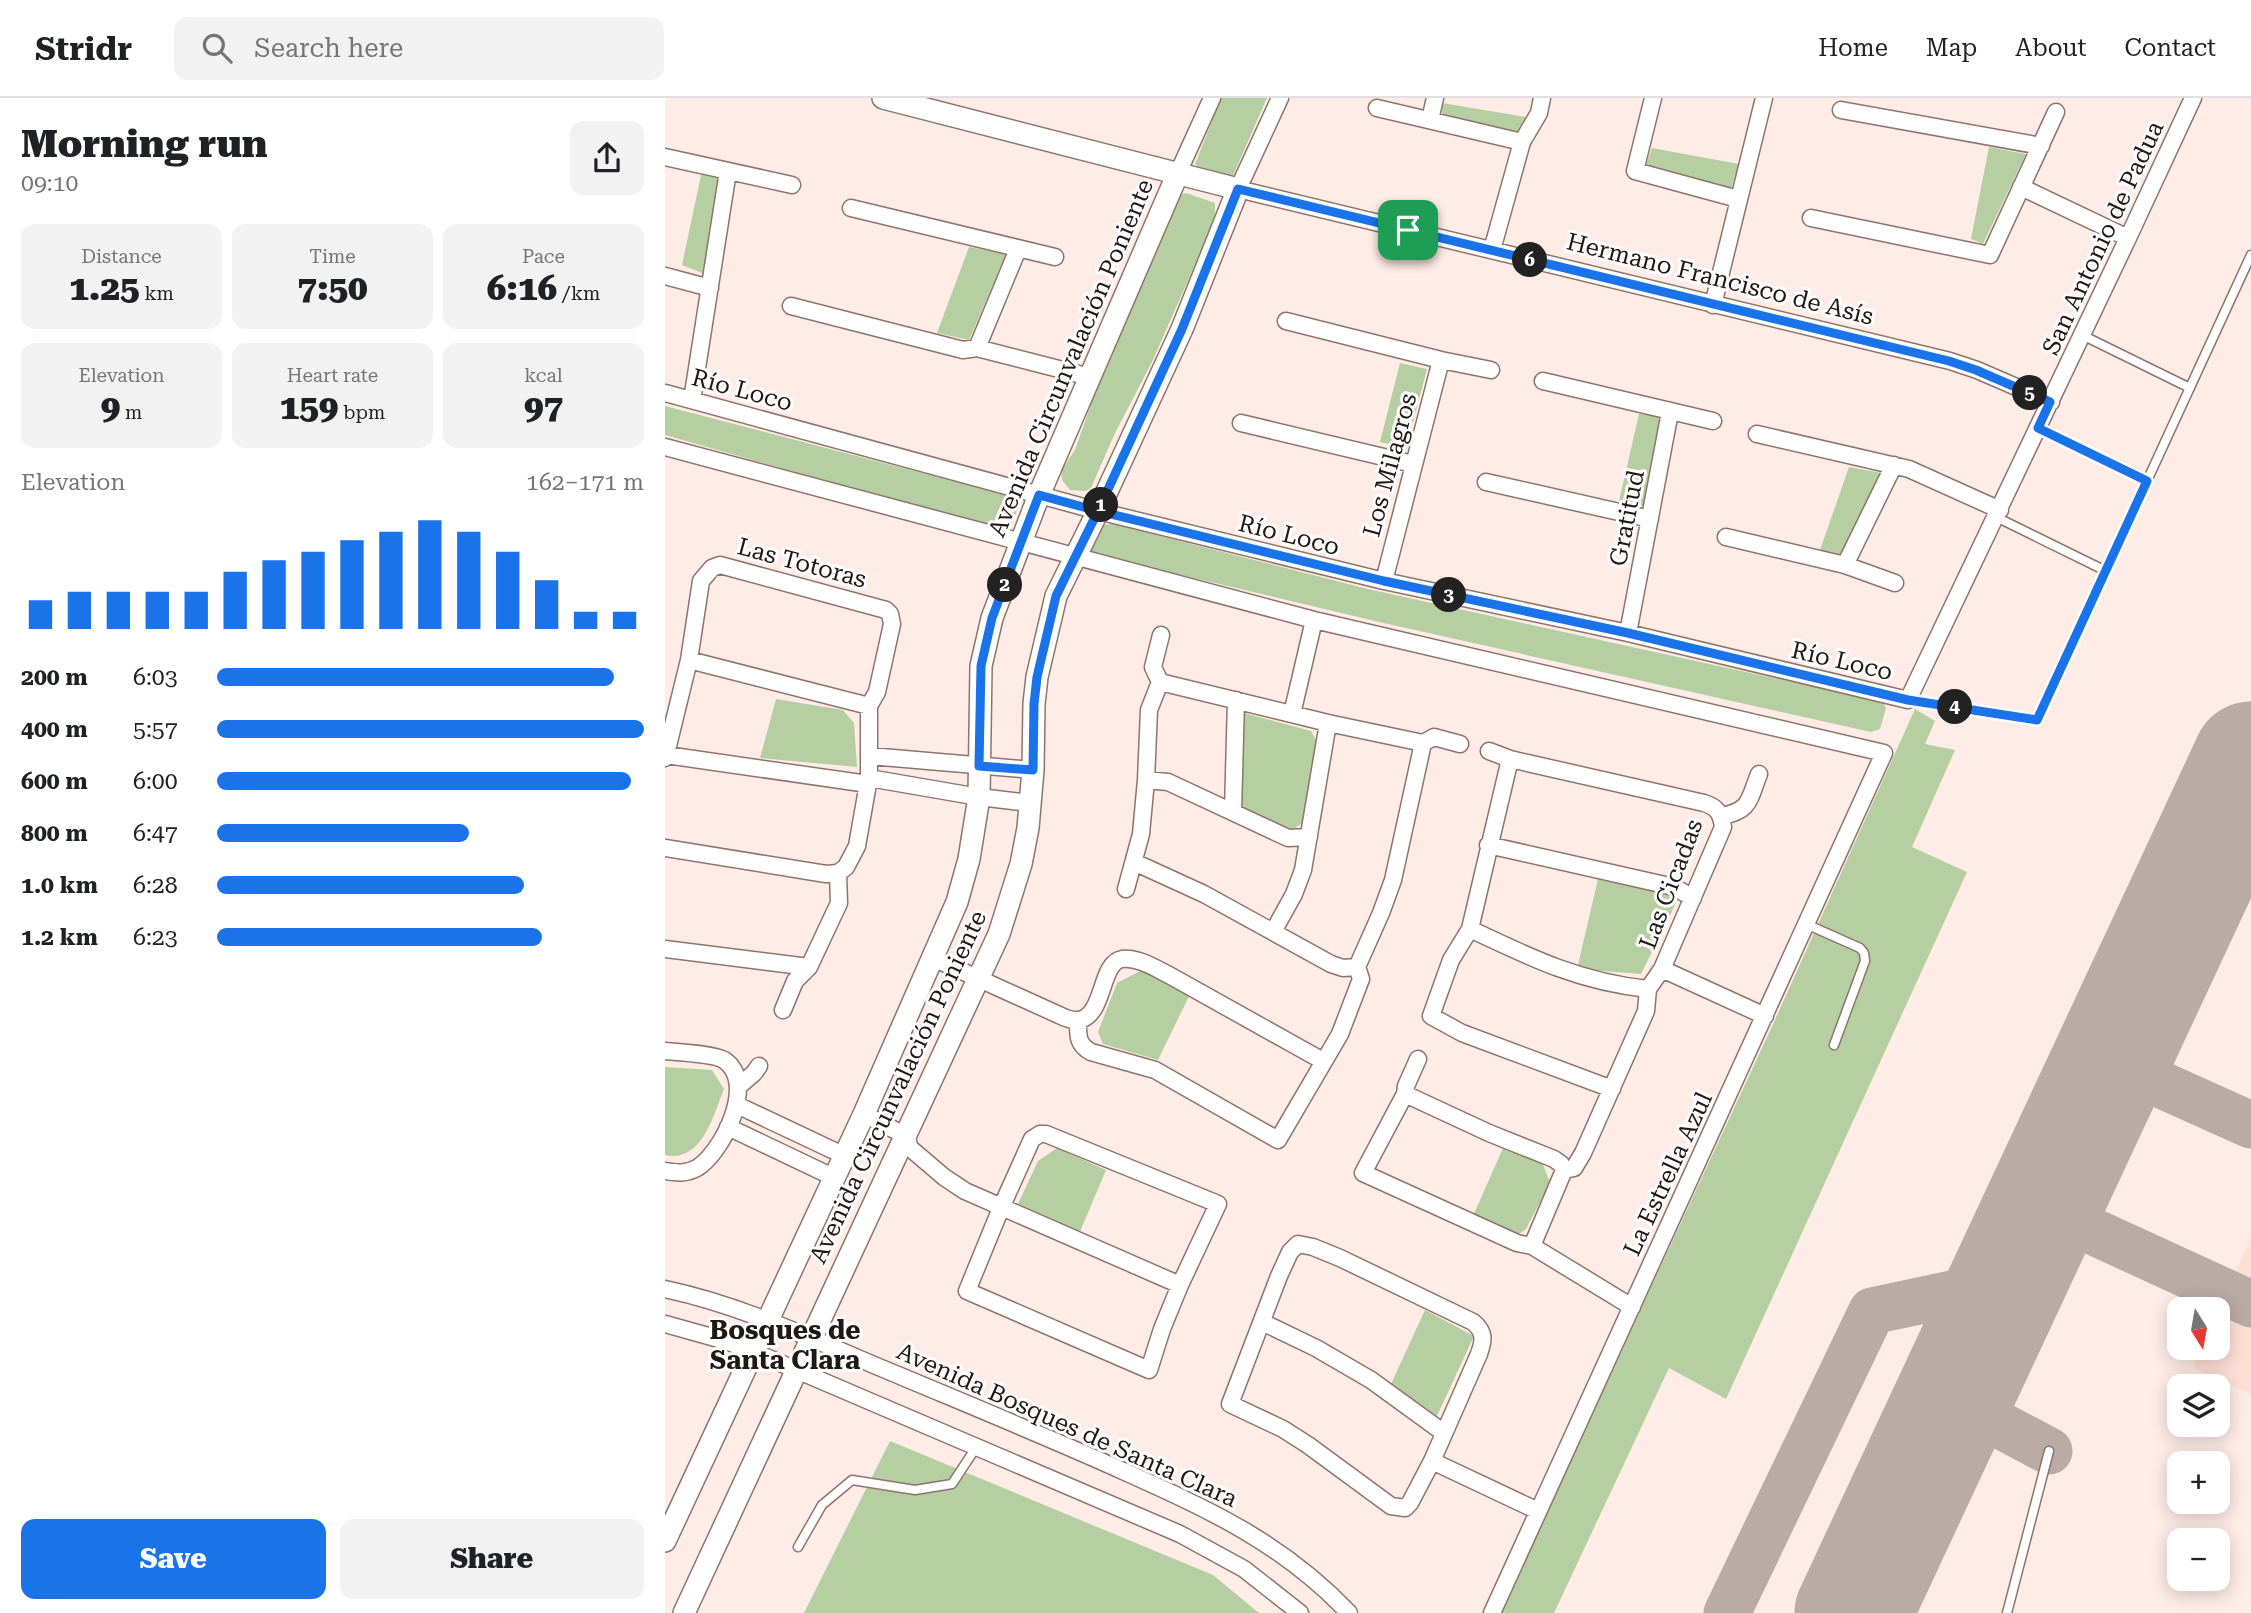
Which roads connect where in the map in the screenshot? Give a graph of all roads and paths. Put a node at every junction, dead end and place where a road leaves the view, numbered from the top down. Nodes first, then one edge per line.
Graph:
1 (883, 98) edge
2 (1212, 98) edge
3 (1280, 98) edge
4 (1435, 98) edge
5 (1542, 98) edge
6 (1653, 98) edge
7 (1764, 98) edge
8 (2193, 98) edge
9 (1377, 108) dead end
10 (1841, 110) dead end
11 (2056, 112) dead end
12 (1430, 120) junction
13 (1522, 142) junction
14 (2041, 146) junction
15 (665, 157) edge
16 (728, 171) junction
17 (1178, 173) junction
18 (792, 185) dead end
19 (2021, 187) junction
20 (1238, 189) junction
21 (1738, 199) junction
22 (851, 208) dead end
23 (1811, 218) dead end
24 (2129, 238) junction
25 (1018, 248) junction
26 (1492, 250) junction
27 (2251, 255) edge
28 (1055, 257) dead end
29 (665, 276) edge
30 (710, 288) junction
31 (1713, 305) junction
32 (791, 306) dead end
33 (1286, 321) dead end
34 (2082, 335) junction
35 (977, 348) junction
36 (1441, 360) junction
37 (1490, 370) dead end
38 (1090, 377) junction
39 (1543, 381) dead end
40 (2190, 388) junction
41 (665, 393) edge
42 (692, 400) junction
43 (2050, 402) junction
44 (1670, 412) junction
45 (1713, 421) dead end
46 (1241, 423) dead end
47 (2038, 428) junction
48 (1757, 434) dead end
49 (665, 447) edge
50 (1413, 464) junction
51 (1894, 466) junction
52 (2147, 481) junction
53 (1486, 482) dead end
54 (1039, 495) junction
55 (1098, 511) junction
56 (1998, 514) junction
57 (1650, 519) junction
58 (1726, 537) dead end
59 (1021, 542) junction
60 (1076, 557) junction
61 (1845, 565) junction
62 (2106, 571) junction
63 (1384, 581) junction
64 (1895, 583) dead end
65 (1314, 620) junction
66 (1628, 633) junction
67 (1161, 635) dead end
68 (688, 660) junction
69 (1160, 682) junction
70 (1236, 700) junction
71 (1908, 700) junction
72 (869, 706) junction
73 (1292, 714) junction
74 (1328, 723) junction
75 (1423, 743) junction
76 (1460, 744) dead end
77 (1489, 751) dead end
78 (665, 756) edge
79 (870, 756) junction
80 (1510, 759) junction
81 (979, 766) junction
82 (1033, 770) junction
83 (1759, 774) dead end
84 (1146, 780) junction
85 (869, 781) junction
86 (979, 797) junction
87 (1030, 803) junction
88 (1233, 811) junction
89 (1721, 816) junction
90 (1310, 837) junction
91 (1489, 845) junction
92 (665, 848) edge
93 (1134, 862) junction
94 (838, 873) junction
95 (1126, 889) dead end
96 (1693, 898) junction
97 (1807, 924) junction
98 (1470, 929) junction
99 (1273, 932) junction
100 (665, 949) edge
101 (933, 958) junction
102 (809, 967) junction
103 (1356, 967) junction
104 (1663, 969) junction
105 (980, 979) junction
106 (1648, 989) junction
107 (783, 1010) dead end
108 (1765, 1016) junction
109 (1078, 1020) junction
110 (1834, 1045) dead end
111 (665, 1051) edge
112 (1418, 1059) dead end
113 (1323, 1061) junction
114 (759, 1066) dead end
115 (739, 1086) junction
116 (1612, 1089) junction
117 (1405, 1094) junction
118 (737, 1105) junction
119 (864, 1114) junction
120 (727, 1127) junction
121 (906, 1136) junction
122 (843, 1155) junction
123 (1563, 1170) junction
124 (665, 1171) edge
125 (834, 1177) junction
126 (1001, 1208) junction
127 (1532, 1246) junction
128 (1179, 1285) junction
129 (665, 1289) edge
130 (1632, 1307) junction
131 (767, 1320) junction
132 (1262, 1322) junction
133 (665, 1324) edge
134 (811, 1339) junction
135 (752, 1351) junction
136 (797, 1371) junction
137 (1444, 1433) junction
138 (977, 1446) junction
139 (2049, 1451) dead end
140 (1432, 1461) junction
141 (1538, 1511) junction
142 (665, 1541) edge
143 (797, 1547) dead end
144 (684, 1613) edge
145 (1300, 1613) edge
146 (1349, 1613) edge
147 (1492, 1613) edge
148 (2007, 1613) edge

1 - 17 street, Hermano Francisco de Asís
2 - 17 street, Avenida Circunvalación Poniente
3 - 20 street, Avenida Circunvalación Poniente
4 - 12 street
5 - 13 street
6 - 21 street
7 - 21 street
8 - 24 street, San Antonio de Padua
9 - 12 street
10 - 14 street
11 - 14 street
12 - 13 street
13 - 26 street
14 - 19 street
15 - 16 street
16 - 18 street
16 - 30 street
17 - 20 street, Hermano Francisco de Asís
17 - 38 street, Avenida Circunvalación Poniente
19 - 23 street
19 - 24 street
20 - 26 street, Hermano Francisco de Asís
20 - 55 street, Avenida Circunvalación Poniente
21 - 31 street
22 - 25 street
24 - 34 street, San Antonio de Padua
25 - 28 street
25 - 35 street
26 - 31 street, Hermano Francisco de Asís
27 - 40 lane
29 - 30 street
30 - 42 street
31 - 43 street, Hermano Francisco de Asís
32 - 35 street
33 - 36 street
34 - 40 lane
34 - 43 street, San Antonio de Padua
35 - 38 street
36 - 37 street
36 - 50 street, Los Milagros
38 - 54 street, Avenida Circunvalación Poniente
39 - 44 street
40 - 52 lane
41 - 42 street, Río Loco
42 - 54 street, Río Loco
43 - 47 street, San Antonio de Padua
44 - 45 street
44 - 57 street, Gratitud
46 - 50 street
47 - 52 lane
47 - 56 street, San Antonio de Padua
48 - 51 street
49 - 59 street
50 - 63 street, Los Milagros
51 - 56 street
51 - 61 street
52 - 62 lane
53 - 57 street
54 - 55 street, Río Loco
54 - 59 street, Avenida Circunvalación Poniente
55 - 60 street, Avenida Circunvalación Poniente
55 - 63 street, Río Loco
56 - 62 lane
56 - 71 street, San Antonio de Padua
57 - 66 street, Gratitud
58 - 61 street
59 - 60 street
59 - 81 street, Avenida Circunvalación Poniente
60 - 65 street
60 - 82 street, Avenida Circunvalación Poniente
61 - 64 street
62 - 71 lane
63 - 66 street, Río Loco
65 - 73 street
65 - 97 street, La Estrella Azul
66 - 71 street, Río Loco
67 - 69 street
68 - 72 street
68 - 72 street, Las Totoras
68 - 78 street, Las Totoras
69 - 70 street
69 - 84 street
70 - 73 street
70 - 88 street
72 - 79 street, Las Totoras
73 - 74 street
74 - 75 street
74 - 90 street
75 - 76 street
75 - 103 street
77 - 80 street
78 - 85 street
79 - 81 street
79 - 85 street, Las Totoras
80 - 89 street
80 - 91 street
81 - 82 street
81 - 86 street, Avenida Circunvalación Poniente
82 - 87 street, Avenida Circunvalación Poniente
83 - 89 street
84 - 88 street
84 - 93 street
85 - 86 street
85 - 94 street, Las Totoras
86 - 87 street
86 - 101 street, Avenida Circunvalación Poniente
87 - 105 street, Avenida Circunvalación Poniente
88 - 90 street
89 - 96 street, Las Cicadas
90 - 99 street
91 - 96 street
91 - 98 street
92 - 94 street
93 - 95 street
93 - 99 street
94 - 102 street
96 - 104 street, Las Cicadas
97 - 108 street, La Estrella Azul
97 - 110 lane
98 - 106 street
98 - 116 street
99 - 103 street
100 - 102 street
101 - 105 street
101 - 119 street, Avenida Circunvalación Poniente
102 - 107 street
103 - 113 street
104 - 106 street, Las Cicadas
104 - 108 street, Las Cicadas
105 - 109 street
105 - 121 street, Avenida Circunvalación Poniente
106 - 116 street
108 - 130 street, La Estrella Azul
109 - 113 street
109 - 113 street
111 - 115 street
112 - 117 street
114 - 115 street
115 - 118 street
116 - 123 street
117 - 123 street
117 - 127 street
118 - 120 street
118 - 122 street
119 - 121 street
119 - 122 street, Avenida Circunvalación Poniente
120 - 124 street
120 - 125 street
121 - 126 street
121 - 134 street, Avenida Circunvalación Poniente
122 - 125 street, Avenida Circunvalación Poniente
123 - 127 street
125 - 131 street, Avenida Circunvalación Poniente
126 - 128 street
126 - 128 street
126 - 128 street
127 - 130 street
129 - 131 street, Avenida Bosques de Santa Clara
130 - 141 street, La Estrella Azul
131 - 134 street, Avenida Bosques de Santa Clara
131 - 135 street, Avenida Circunvalación Poniente
132 - 137 street
132 - 137 street
132 - 140 street
133 - 135 street
134 - 136 street, Avenida Circunvalación Poniente
134 - 146 street, Avenida Bosques de Santa Clara
135 - 136 street
135 - 142 street, Avenida Circunvalación Poniente
136 - 138 street
136 - 144 street, Avenida Circunvalación Poniente
137 - 140 street
138 - 143 lane
138 - 145 street
139 - 148 lane
140 - 141 street
141 - 147 street, La Estrella Azul

